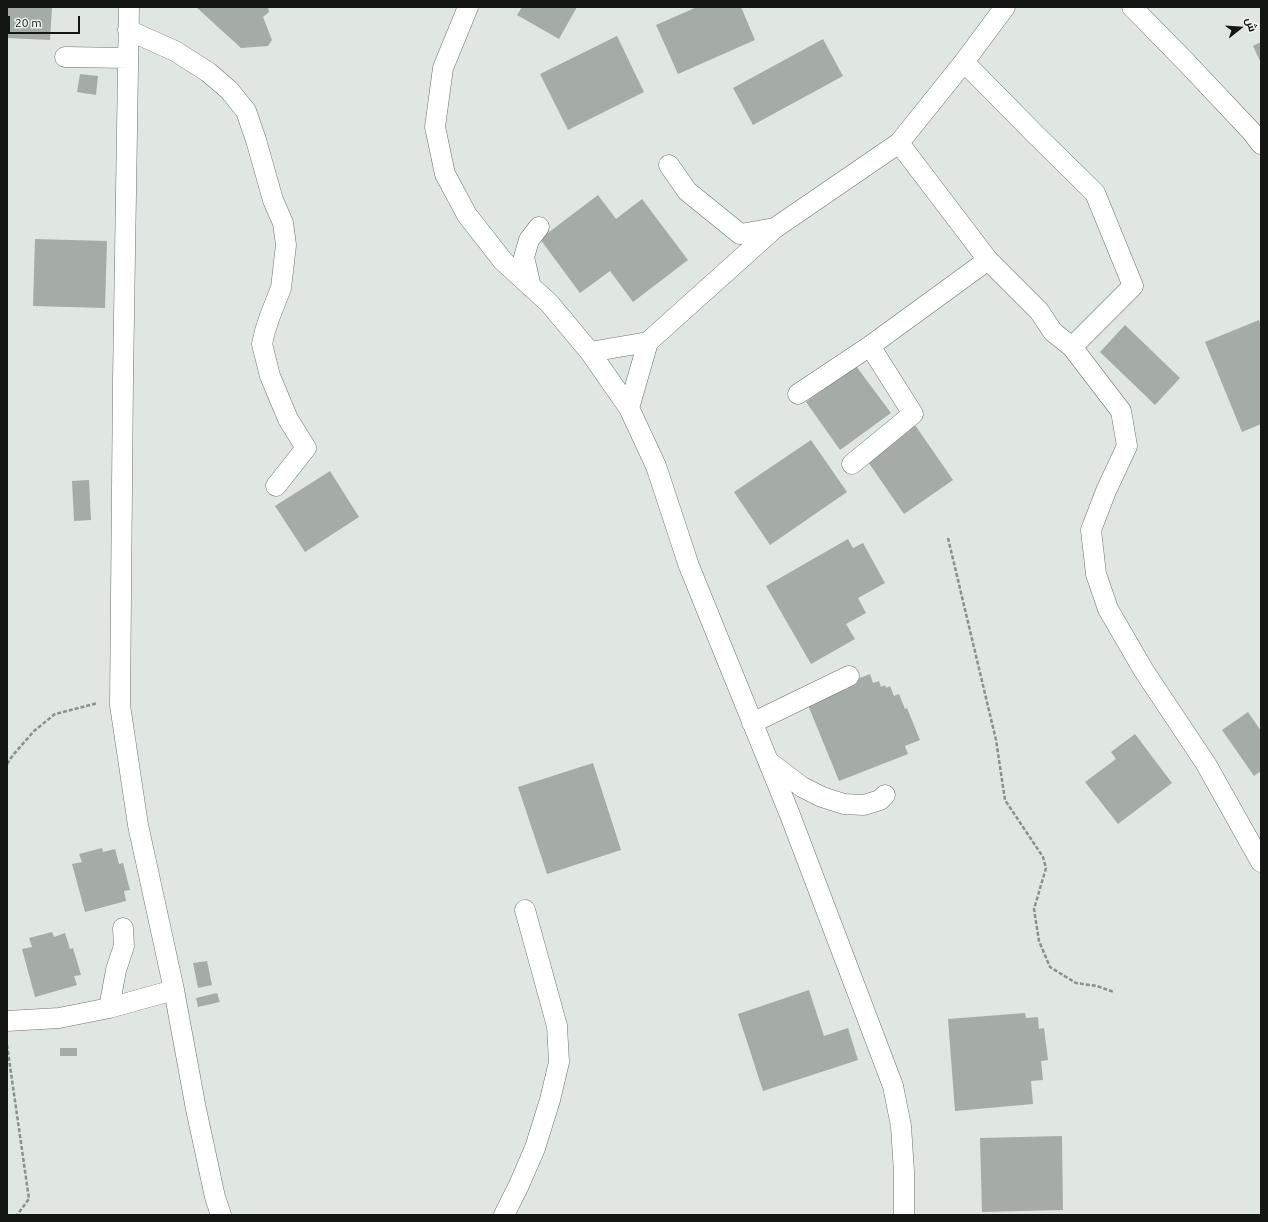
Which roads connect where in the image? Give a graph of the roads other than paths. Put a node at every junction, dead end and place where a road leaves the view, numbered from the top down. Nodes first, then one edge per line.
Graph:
1 (129, 7) edge
2 (468, 7) edge
3 (1005, 7) edge
4 (1132, 7) edge
5 (128, 30) junction
6 (65, 57) dead end
7 (128, 58) junction
8 (964, 62) junction
9 (899, 143) junction
10 (1261, 144) edge
11 (669, 165) dead end
12 (539, 227) dead end
13 (775, 228) junction
14 (988, 260) junction
15 (531, 287) junction
16 (648, 342) junction
17 (870, 346) junction
18 (1072, 347) junction
19 (590, 352) junction
20 (798, 394) dead end
21 (629, 408) junction
22 (852, 464) dead end
23 (276, 486) dead end
24 (849, 676) dead end
25 (752, 723) junction
26 (768, 762) junction
27 (886, 794) dead end
28 (1261, 862) edge
29 (524, 910) dead end
30 (123, 928) dead end
31 (174, 990) junction
32 (109, 1008) junction
33 (7, 1021) edge
34 (904, 1194) junction
35 (220, 1215) edge
36 (504, 1215) edge
37 (904, 1215) edge
38 (911, 1215) edge

1 - 5 street
2 - 15 street
3 - 8 street
4 - 10 street
5 - 7 street
5 - 23 street
6 - 7 street
7 - 31 street
8 - 9 street
8 - 18 street
9 - 13 street
9 - 14 street
11 - 13 street
12 - 15 street
13 - 16 street
14 - 17 street
14 - 18 street
15 - 19 street
16 - 19 street
16 - 21 street
17 - 20 street
17 - 22 street
18 - 28 street
19 - 21 street
21 - 25 street
24 - 25 street
25 - 26 street
26 - 27 street
26 - 34 street
29 - 36 street
30 - 32 street
31 - 32 street
31 - 35 street
32 - 33 street
34 - 37 street
34 - 38 street

